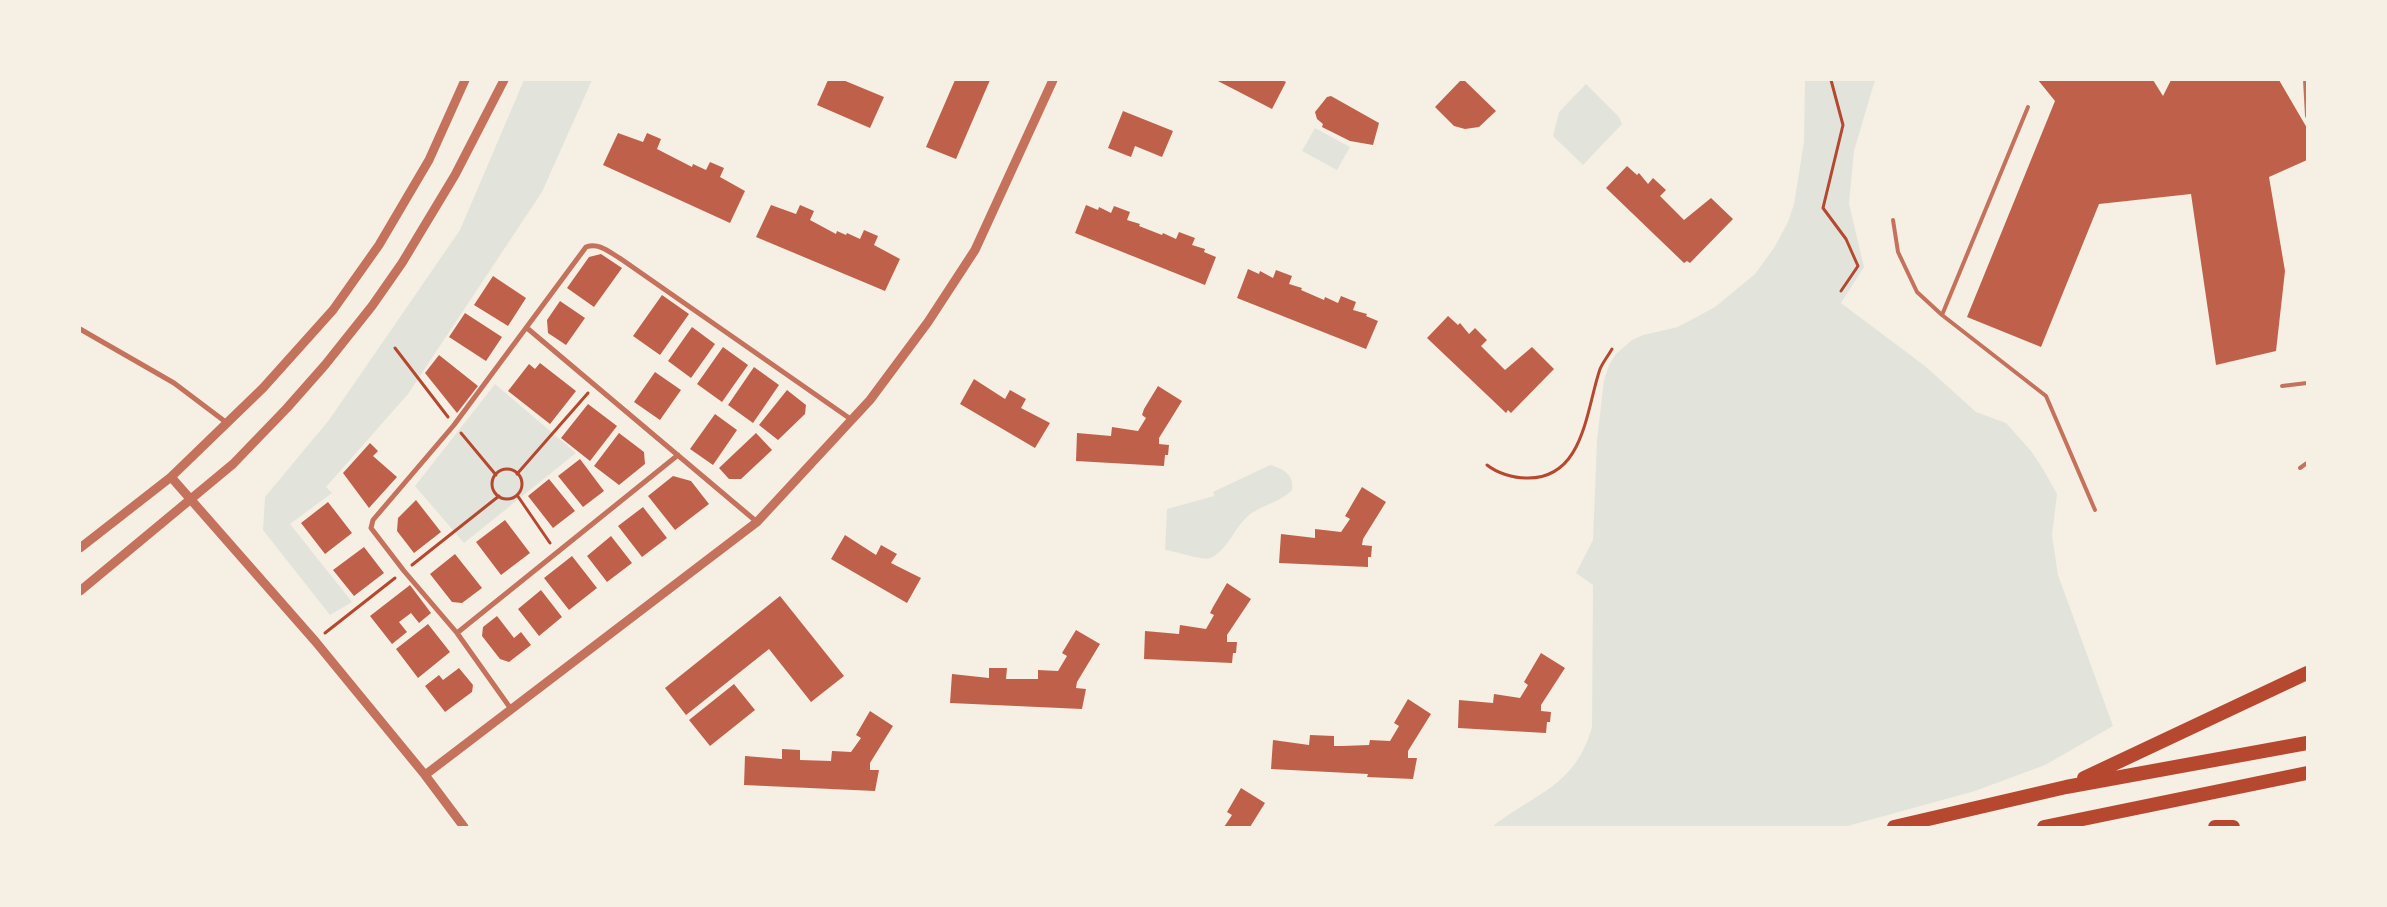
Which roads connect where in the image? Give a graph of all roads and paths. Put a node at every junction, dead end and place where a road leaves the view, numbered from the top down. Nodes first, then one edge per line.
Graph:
1 (465, 80) edge
2 (504, 80) edge
3 (1053, 80) edge
4 (1837, 80) edge
5 (2305, 80) edge
6 (1832, 82) edge
7 (2028, 107) dead end
8 (2307, 116) edge
9 (1893, 220) dead end
10 (1841, 292) dead end
11 (1942, 314) junction
12 (527, 328) junction
13 (80, 329) edge
14 (395, 348) dead end
15 (1612, 349) dead end
16 (2307, 383) edge
17 (594, 385) junction
18 (2282, 386) dead end
19 (852, 420) junction
20 (227, 422) junction
21 (454, 425) junction
22 (678, 455) junction
23 (2307, 463) edge
24 (1487, 465) dead end
25 (2300, 468) dead end
26 (518, 474) junction
27 (496, 475) junction
28 (171, 477) junction
29 (517, 495) junction
30 (499, 496) junction
31 (192, 499) junction
32 (2095, 510) dead end
33 (756, 522) junction
34 (80, 548) edge
35 (556, 552) junction
36 (404, 571) junction
37 (80, 591) edge
38 (457, 633) junction
39 (315, 641) junction
40 (2307, 673) edge
41 (511, 709) junction
42 (2307, 743) edge
43 (2307, 773) edge
44 (424, 775) junction
45 (2066, 787) junction
46 (464, 827) edge
47 (1894, 827) edge
48 (2044, 827) edge
49 (2216, 827) edge
50 (2233, 827) edge

1 - 20 street
2 - 31 street
3 - 19 street
4 - 6 path
5 - 8 lane
6 - 10 path
7 - 11 lane
9 - 11 lane
11 - 32 lane
12 - 17 street
12 - 19 street
12 - 21 street
13 - 20 street
14 - 21 path
15 - 24 path
16 - 18 lane
17 - 22 street
17 - 26 path
19 - 33 street
20 - 28 street
21 - 27 path
21 - 36 street
22 - 33 street
22 - 35 street
23 - 25 lane
26 - 27 path
26 - 29 path
27 - 30 path
28 - 31 street
28 - 34 street
29 - 30 path
29 - 35 path
30 - 36 path
31 - 37 street
31 - 39 street
33 - 41 street
35 - 38 street
36 - 38 street
36 - 39 path
38 - 41 street
39 - 44 street
40 - 45 highway
41 - 44 street
42 - 45 highway
43 - 48 highway
44 - 46 street
45 - 47 highway
49 - 50 highway

